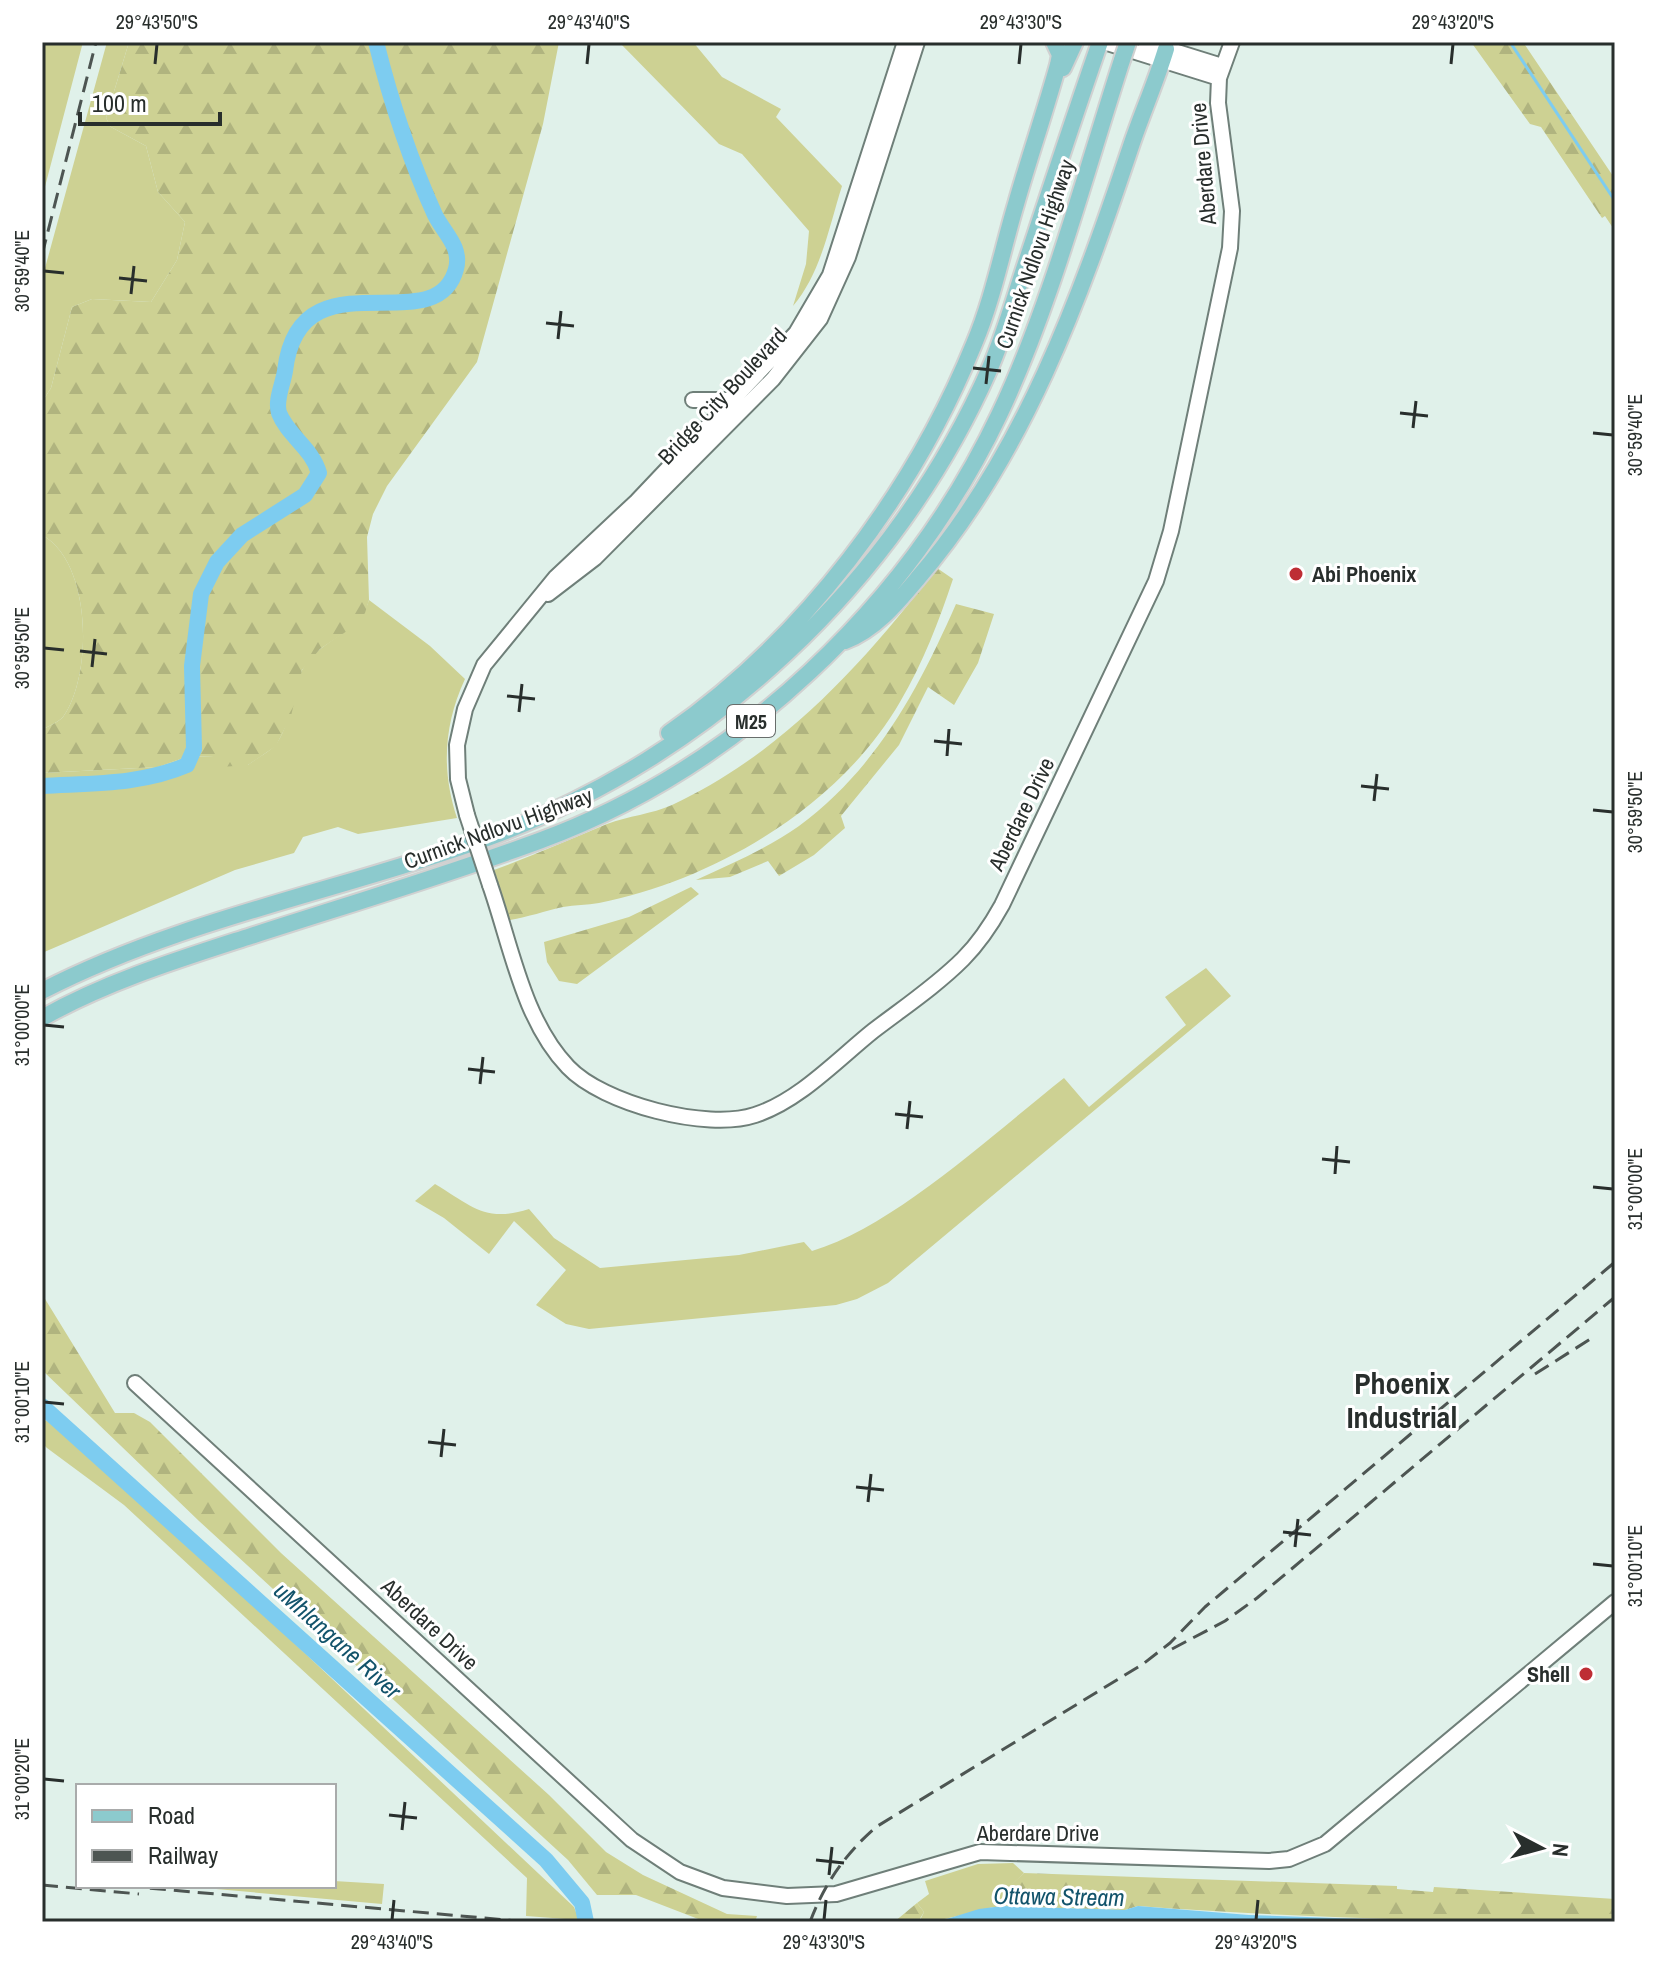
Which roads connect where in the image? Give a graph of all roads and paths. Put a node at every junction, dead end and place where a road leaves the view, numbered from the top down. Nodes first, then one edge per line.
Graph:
1 (905, 42) edge
2 (917, 42) edge
3 (1054, 42) edge
4 (1075, 42) edge
5 (1128, 42) edge
6 (1145, 42) edge
7 (1232, 42) edge
8 (1100, 45) edge
9 (1164, 55) junction
10 (1220, 72) junction
11 (1049, 98) junction
12 (868, 180) junction
13 (693, 400) dead end
14 (734, 400) junction
15 (559, 581) junction
16 (836, 644) junction
17 (490, 885) joint
18 (42, 980) edge
19 (42, 991) edge
20 (42, 1018) edge
21 (135, 1383) dead end
22 (1615, 1602) edge

1 - 12 street, Bridge City Boulevard
2 - 12 street, Bridge City Boulevard
3 - 11 main road
4 - 11 main road
5 - 16 main road, Curnick Ndlovu Highway / M25, bridge
6 - 9 street
7 - 10 street, Aberdare Drive
8 - 9 street
8 - 19 main road, Curnick Ndlovu Highway / M25
9 - 10 street
9 - 16 main road
10 - 17 street, Aberdare Drive
11 - 18 main road
12 - 14 street, Bridge City Boulevard
12 - 15 street, Bridge City Boulevard
13 - 14 street
14 - 15 street, Bridge City Boulevard
15 - 17 street, Bridge City Boulevard, bridge
16 - 20 main road, Curnick Ndlovu Highway / M25
21 - 22 street, Aberdare Drive

